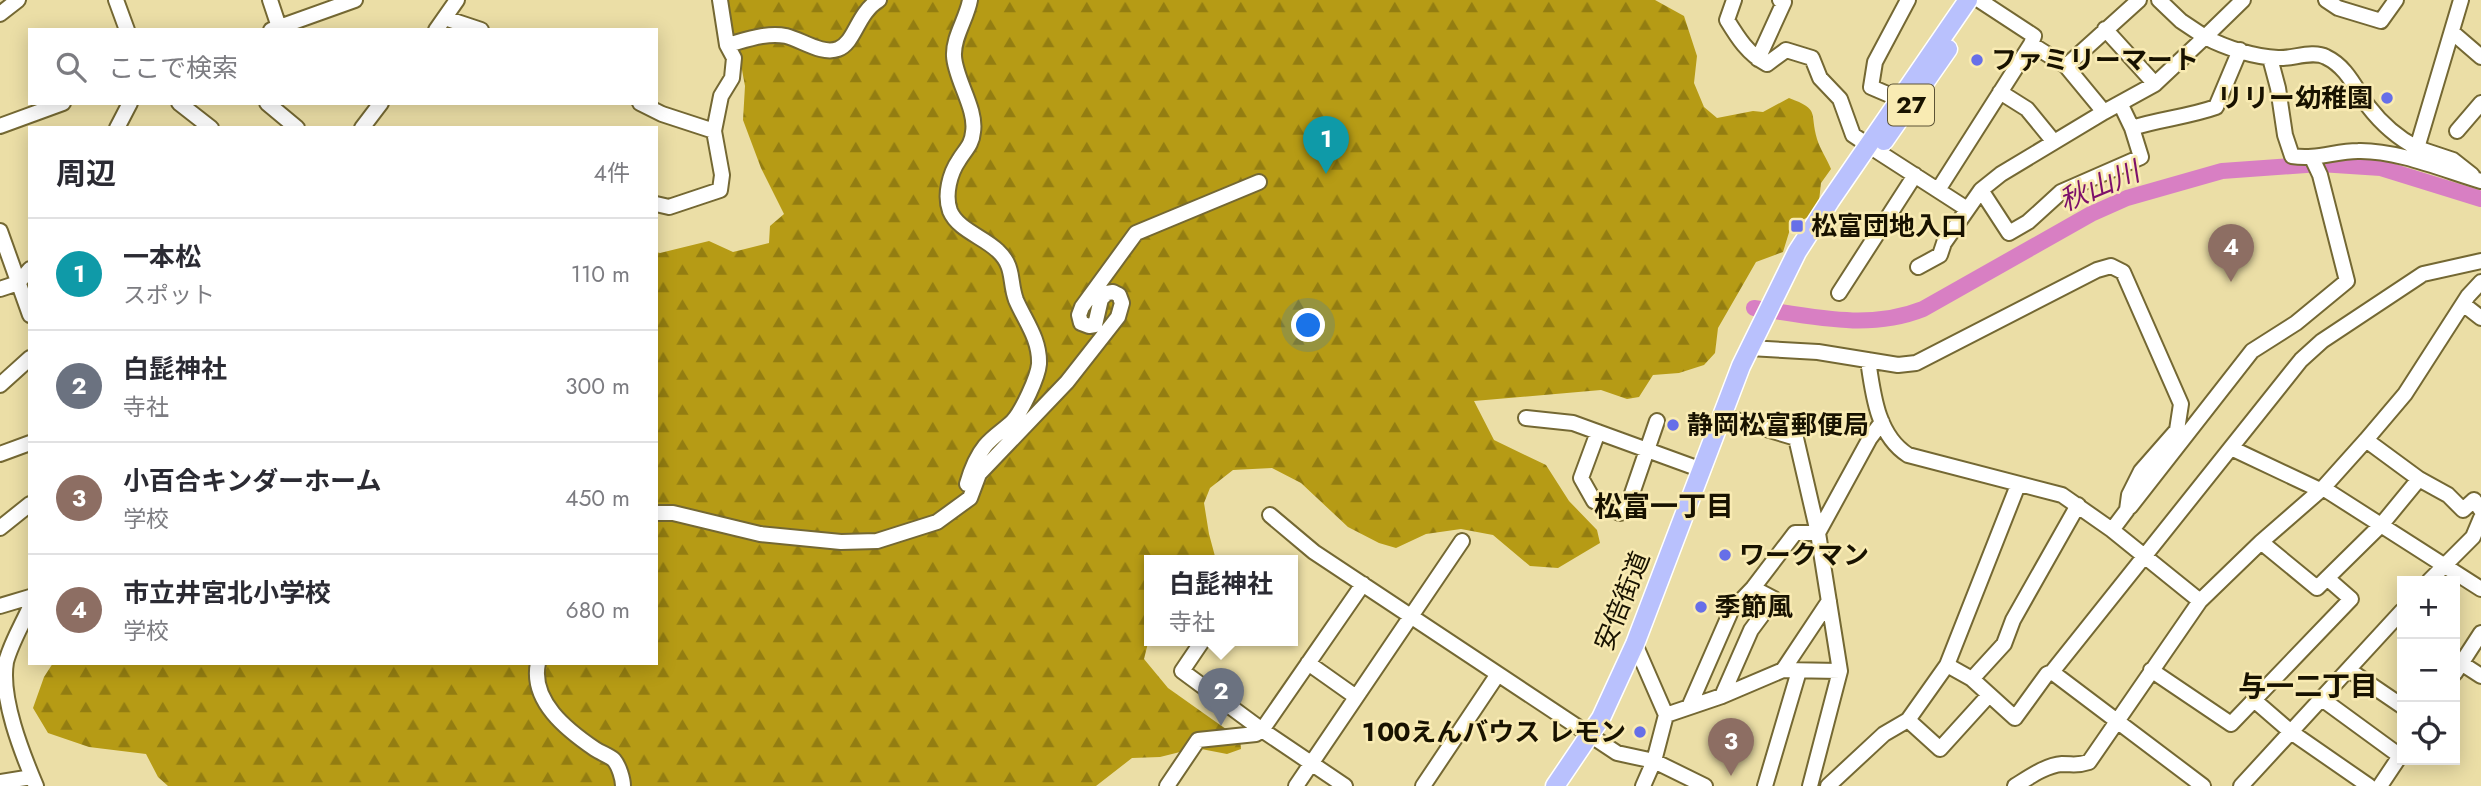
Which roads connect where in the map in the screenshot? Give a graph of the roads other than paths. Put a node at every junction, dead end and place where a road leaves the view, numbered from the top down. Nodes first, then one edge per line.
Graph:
1 (18, 0) edge
2 (116, 0) edge
3 (270, 0) edge
4 (355, 0) edge
5 (457, 0) edge
6 (720, 0) edge
7 (879, 0) edge
8 (970, 0) edge
9 (1734, 0) edge
10 (1780, 0) edge
11 (1908, 0) edge
12 (1977, 0) edge
13 (2139, 0) edge
14 (2159, 0) edge
15 (2244, 0) edge
16 (2326, 0) edge
17 (2396, 0) edge
18 (2461, 0) edge
19 (0, 14) edge
20 (306, 17) junction
21 (441, 24) edge
22 (126, 28) edge
23 (275, 28) edge
24 (314, 28) edge
25 (468, 28) edge
26 (2105, 29) junction
27 (2452, 32) junction
28 (2205, 37) junction
29 (2031, 44) junction
30 (727, 45) junction
31 (2240, 50) junction
32 (2481, 57) edge
33 (2270, 58) junction
34 (1758, 59) junction
35 (2066, 66) junction
36 (2155, 84) junction
37 (2000, 92) junction
38 (1899, 99) junction
39 (2120, 103) junction
40 (2481, 103) edge
41 (58, 105) edge
42 (129, 105) edge
43 (182, 105) edge
44 (269, 105) edge
45 (644, 105) edge
46 (2104, 113) junction
47 (0, 126) edge
48 (118, 126) edge
49 (208, 126) edge
50 (295, 126) edge
51 (2132, 128) junction
52 (715, 131) junction
53 (2457, 131) dead end
54 (2054, 142) junction
55 (1873, 148) junction
56 (2417, 148) junction
57 (2312, 158) junction
58 (1915, 175) junction
59 (2480, 181) edge
60 (1259, 182) dead end
61 (1938, 190) junction
62 (1981, 190) junction
63 (658, 204) edge
64 (1967, 209) junction
65 (0, 231) edge
66 (2481, 261) edge
67 (1918, 267) dead end
68 (28, 271) edge
69 (18, 283) junction
70 (2480, 286) edge
71 (0, 289) edge
72 (1839, 293) dead end
73 (2463, 304) junction
74 (28, 310) edge
75 (2481, 318) edge
76 (1749, 348) junction
77 (28, 360) edge
78 (1868, 360) junction
79 (0, 385) edge
80 (1723, 416) junction
81 (1526, 418) dead end
82 (1657, 421) dead end
83 (1882, 422) junction
84 (1598, 432) junction
85 (2366, 440) junction
86 (28, 444) edge
87 (2231, 448) junction
88 (1647, 450) junction
89 (0, 454) edge
90 (1702, 470) junction
91 (2419, 479) junction
92 (2018, 485) junction
93 (2321, 489) junction
94 (961, 502) junction
95 (2078, 505) junction
96 (28, 506) edge
97 (2127, 510) junction
98 (2481, 510) edge
99 (658, 513) edge
100 (1270, 515) dead end
101 (2481, 518) edge
102 (2382, 524) junction
103 (0, 528) edge
104 (2112, 530) junction
105 (1818, 533) junction
106 (1462, 541) dead end
107 (2261, 542) junction
108 (2144, 557) junction
109 (2443, 566) junction
110 (2434, 576) edge
111 (2327, 578) junction
112 (1363, 584) junction
113 (1753, 588) junction
114 (2481, 589) edge
115 (28, 598) edge
116 (1829, 601) junction
117 (2200, 601) junction
118 (0, 606) edge
119 (28, 612) edge
120 (1411, 616) junction
121 (2396, 628) edge
122 (2481, 633) edge
123 (1635, 644) junction
124 (1199, 646) edge
125 (1308, 663) junction
126 (2460, 664) edge
127 (538, 665) edge
128 (1947, 665) junction
129 (2460, 669) edge
130 (1783, 670) junction
131 (2151, 670) junction
132 (2349, 670) junction
133 (1799, 671) junction
134 (1840, 671) junction
135 (2052, 672) junction
136 (1498, 674) junction
137 (2481, 677) edge
138 (1972, 679) junction
139 (2, 687) edge
140 (1989, 695) junction
141 (1722, 696) junction
142 (1356, 697) junction
143 (2322, 699) junction
144 (2254, 700) junction
145 (2397, 703) edge
146 (1689, 707) junction
147 (1666, 715) junction
148 (1908, 720) junction
149 (2118, 720) junction
150 (1262, 730) junction
151 (2291, 732) junction
152 (1591, 736) junction
153 (2397, 751) edge
154 (2397, 760) edge
155 (1654, 761) junction
156 (1311, 764) junction
157 (34, 781) edge
158 (0, 782) edge
159 (623, 786) edge
160 (1167, 786) edge
161 (1296, 786) edge
162 (1345, 786) edge
163 (1423, 786) edge
164 (1555, 786) edge
165 (1643, 786) edge
166 (1705, 786) edge
167 (1765, 786) edge
168 (1810, 786) edge
169 (1828, 786) edge
170 (2015, 786) edge
171 (2203, 786) edge
172 (2241, 786) edge
173 (2369, 786) edge
174 (2380, 786) edge

1 - 19 street
2 - 22 street
3 - 23 street
4 - 20 street
5 - 21 street
6 - 30 street
7 - 30 street
8 - 94 street
9 - 34 street
10 - 34 street
11 - 38 street
12 - 29 street
12 - 38 main road, 安倍街道 / 27
12 - 55 main road, 安倍街道 / 27
13 - 26 street
14 - 28 street
15 - 28 street
16 - 17 street
18 - 27 street
20 - 23 street
20 - 24 street
21 - 25 street
26 - 35 street
26 - 36 street
27 - 32 street
27 - 56 street
28 - 31 street
28 - 36 street
29 - 35 street
29 - 37 street
30 - 52 street
31 - 33 street
31 - 51 street
33 - 56 street
33 - 57 street
34 - 55 street
35 - 46 street
36 - 39 street
37 - 54 street
37 - 61 street
38 - 55 main road, 安倍街道 / 27
39 - 46 street
39 - 51 street
40 - 53 street
41 - 47 street
42 - 48 street
43 - 49 street
44 - 50 street
45 - 52 street
46 - 54 street
51 - 62 street
52 - 63 street
54 - 62 street
55 - 58 street
55 - 76 main road, 安倍街道 / 27
56 - 59 street
57 - 59 street
57 - 97 street
58 - 61 street
58 - 72 street
60 - 94 street
61 - 64 street
62 - 64 street
64 - 67 street
65 - 69 street
66 - 87 street
68 - 69 street
69 - 71 street
69 - 74 street
70 - 73 street
73 - 75 street
73 - 85 street
76 - 78 street
76 - 80 main road, 安倍街道 / 27
77 - 79 street
78 - 83 street
78 - 97 street
80 - 90 main road, 安倍街道 / 27
80 - 105 street
81 - 84 street
82 - 88 street
83 - 92 street
83 - 105 street
84 - 88 street
84 - 88 street
85 - 91 street
85 - 93 street
86 - 89 street
87 - 93 street
87 - 108 street
88 - 90 street
90 - 123 main road, 安倍街道 / 27
91 - 98 street
91 - 102 street
92 - 95 street
92 - 128 street
93 - 102 street
93 - 107 street
94 - 99 street
95 - 104 street
95 - 138 street
96 - 103 street
97 - 104 street
100 - 112 street
101 - 109 street
102 - 109 street
102 - 111 street
104 - 108 street
105 - 113 street
105 - 116 street
106 - 120 street
107 - 111 street
107 - 117 street
108 - 117 street
108 - 135 street
109 - 110 street
109 - 114 street
111 - 144 street
112 - 120 street
112 - 125 street
113 - 141 street
113 - 146 street
115 - 118 street
116 - 130 street
116 - 134 street
117 - 131 street
119 - 139 street
120 - 136 street
120 - 142 street
121 - 132 street
122 - 126 street
123 - 147 street
123 - 152 main road, 安倍街道 / 27
124 - 150 street
125 - 142 street
125 - 150 street
127 - 159 street
128 - 138 street
128 - 148 street
129 - 137 street
130 - 133 street
130 - 141 street
131 - 144 street
131 - 149 street
132 - 143 street
132 - 145 street
133 - 134 street
133 - 167 street
134 - 168 street
135 - 140 street
135 - 149 street
136 - 152 street
136 - 163 street
138 - 140 street
139 - 157 street
140 - 148 street
141 - 146 street
142 - 156 street
143 - 151 street
143 - 153 street
144 - 151 street
146 - 147 street
147 - 155 street
148 - 169 street
149 - 170 street
149 - 171 street
150 - 156 street
150 - 160 street
151 - 172 street
151 - 173 street
152 - 155 street
152 - 164 main road, 安倍街道 / 27
154 - 174 street
155 - 165 street
155 - 166 street
156 - 161 street
156 - 162 street
157 - 158 street

